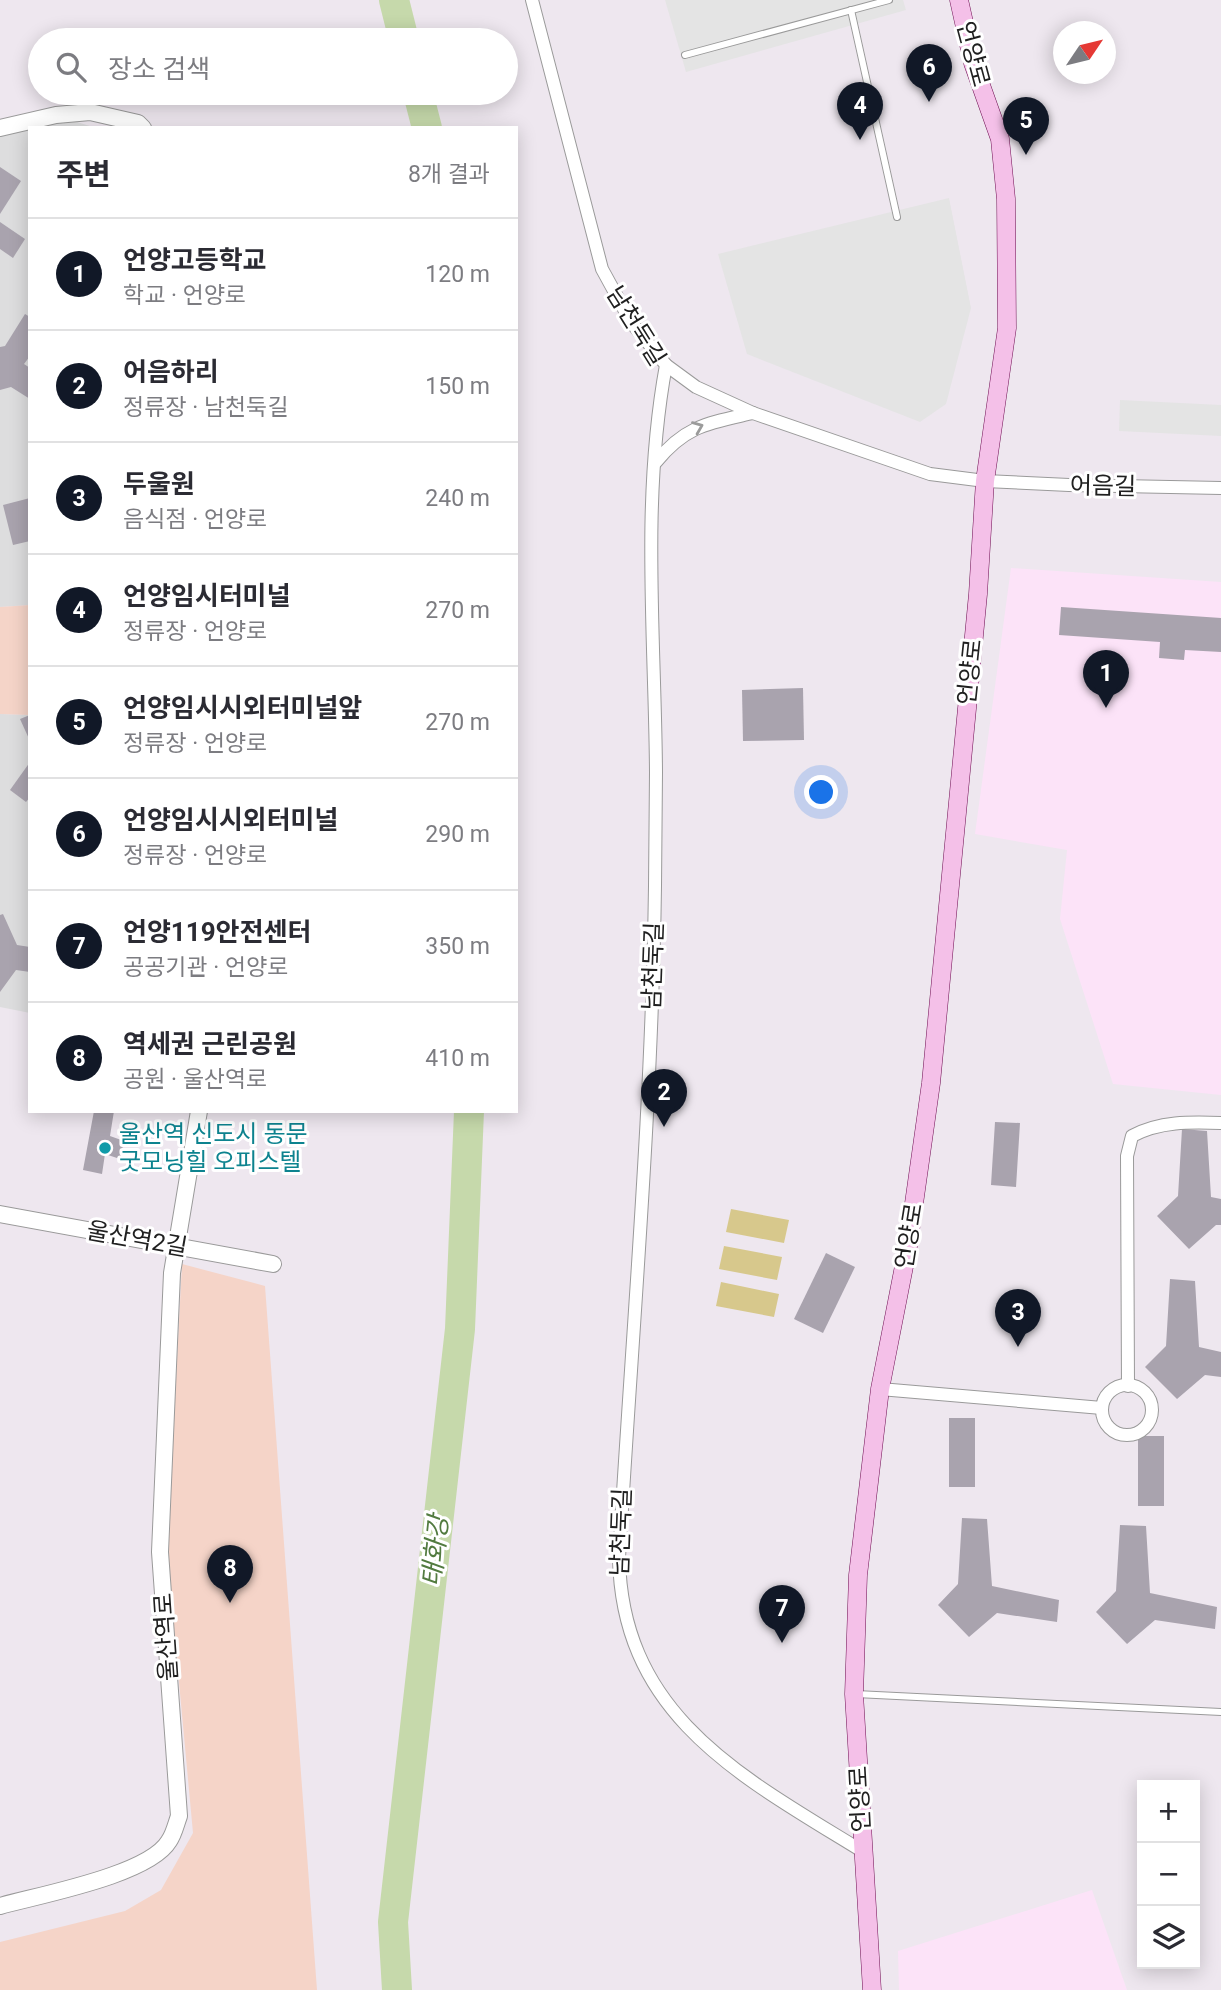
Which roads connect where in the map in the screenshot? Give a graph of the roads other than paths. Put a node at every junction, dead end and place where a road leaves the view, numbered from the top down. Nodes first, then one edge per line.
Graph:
1 (532, 0) edge
2 (889, 0) edge
3 (959, 0) edge
4 (851, 10) junction
5 (685, 55) dead end
6 (141, 125) edge
7 (0, 128) edge
8 (897, 217) dead end
9 (666, 365) junction
10 (753, 413) junction
11 (655, 463) junction
12 (985, 481) junction
13 (1221, 488) edge
14 (199, 1113) edge
15 (1221, 1123) edge
16 (0, 1214) edge
17 (176, 1247) junction
18 (273, 1264) dead end
19 (1128, 1385) junction
20 (880, 1389) junction
21 (1102, 1408) junction
22 (854, 1694) junction
23 (1221, 1712) edge
24 (862, 1851) junction
25 (0, 1906) edge
26 (872, 1990) edge

1 - 9 street, 남천둑길
2 - 4 lane
3 - 12 main road, 언양로
4 - 5 lane
4 - 8 lane
6 - 7 street
9 - 10 street
9 - 11 street, 남천둑길
11 -> 10 street
10 - 12 street
11 - 24 street, 남천둑길
12 - 13 street, 어음길
12 - 20 main road, 언양로
14 - 17 street, 울산역로
15 - 19 street
16 - 17 street, 울산역2길
17 - 18 street, 울산역2길
17 - 25 street, 울산역로
19 - 21 street
19 - 21 street
20 - 21 street
20 - 22 main road, 언양로
22 - 23 lane
22 - 24 main road, 언양로
24 - 26 main road, 언양로

